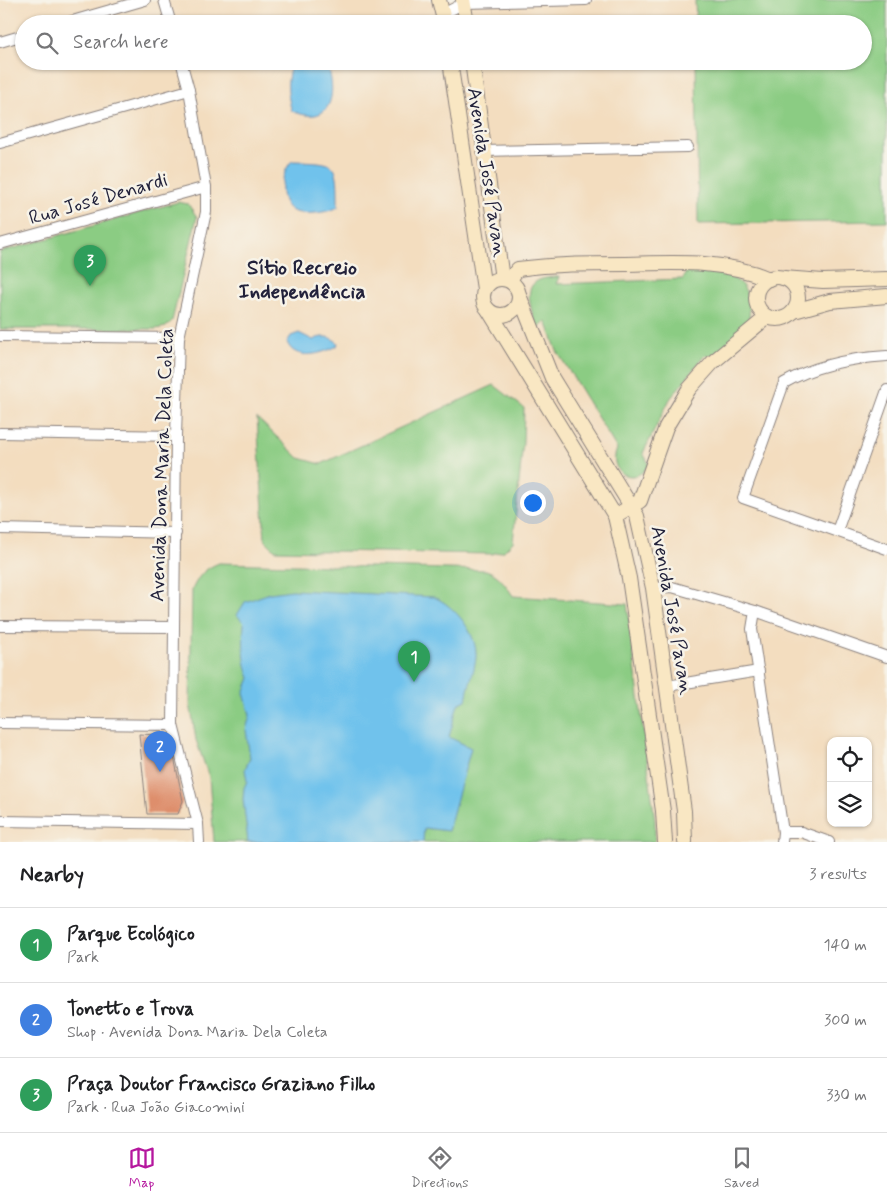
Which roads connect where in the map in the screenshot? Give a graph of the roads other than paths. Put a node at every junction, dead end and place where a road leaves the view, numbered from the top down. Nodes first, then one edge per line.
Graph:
1 (145, 0) edge
2 (164, 0) edge
3 (439, 0) edge
4 (586, 0) edge
5 (463, 1) edge
6 (93, 15) edge
7 (168, 15) edge
8 (443, 15) edge
9 (448, 15) edge
10 (465, 15) edge
11 (15, 38) edge
12 (0, 42) edge
13 (183, 70) edge
14 (451, 70) edge
15 (473, 70) edge
16 (189, 90) junction
17 (0, 143) edge
18 (688, 147) dead end
19 (484, 151) junction
20 (206, 186) junction
21 (0, 244) edge
22 (776, 278) junction
23 (887, 279) edge
24 (506, 280) junction
25 (484, 289) junction
26 (519, 295) junction
27 (887, 296) edge
28 (489, 311) junction
29 (794, 311) junction
30 (767, 317) junction
31 (0, 336) edge
32 (179, 338) junction
33 (887, 356) edge
34 (887, 390) edge
35 (0, 433) edge
36 (176, 436) junction
37 (632, 506) junction
38 (615, 516) junction
39 (0, 529) edge
40 (837, 531) junction
41 (176, 533) junction
42 (887, 549) edge
43 (653, 588) junction
44 (754, 611) junction
45 (0, 626) edge
46 (173, 627) junction
47 (887, 657) edge
48 (759, 671) junction
49 (666, 686) junction
50 (0, 723) edge
51 (174, 725) junction
52 (0, 821) edge
53 (198, 824) junction
54 (783, 837) edge
55 (199, 842) edge
56 (665, 842) edge
57 (685, 842) edge
58 (829, 842) edge

1 - 6 street
2 - 7 street
3 - 8 street
4 - 5 street
5 - 9 street
5 - 10 street
11 - 12 street
13 - 16 street, Avenida Dona Maria Dela Coleta
14 - 25 street, Avenida José Pavan
15 - 19 street, Avenida José Pavan
16 - 17 street
16 - 20 street, Avenida Dona Maria Dela Coleta
18 - 19 street
19 - 24 street, Avenida José Pavan
20 - 21 street, Rua José Denardi
20 - 32 street, Avenida Dona Maria Dela Coleta
22 - 23 street
22 - 24 street
22 - 29 street
22 - 30 street
24 - 25 street
24 - 26 street
25 - 28 street
26 - 28 street
26 - 37 street, Avenida José Pavan
27 - 29 street
28 - 38 street, Avenida José Pavan
29 - 30 street
30 - 37 street
31 - 32 street
32 - 36 street, Avenida Dona Maria Dela Coleta
33 - 40 street
34 - 40 street
35 - 36 street
36 - 41 street, Avenida Dona Maria Dela Coleta
37 - 38 street
37 - 43 street, Avenida José Pavan
38 - 56 street, Avenida José Pavan
39 - 41 street
40 - 42 street
41 - 46 street, Avenida Dona Maria Dela Coleta
43 - 44 street
43 - 49 street, Avenida José Pavan
44 - 47 street
44 - 48 street
45 - 46 street
46 - 51 street, Avenida Dona Maria Dela Coleta
48 - 49 street
48 - 54 street
49 - 57 street, Avenida José Pavan
50 - 51 street
51 - 53 street, Avenida Dona Maria Dela Coleta
52 - 53 street
53 - 55 street, Avenida Dona Maria Dela Coleta
54 - 58 street

